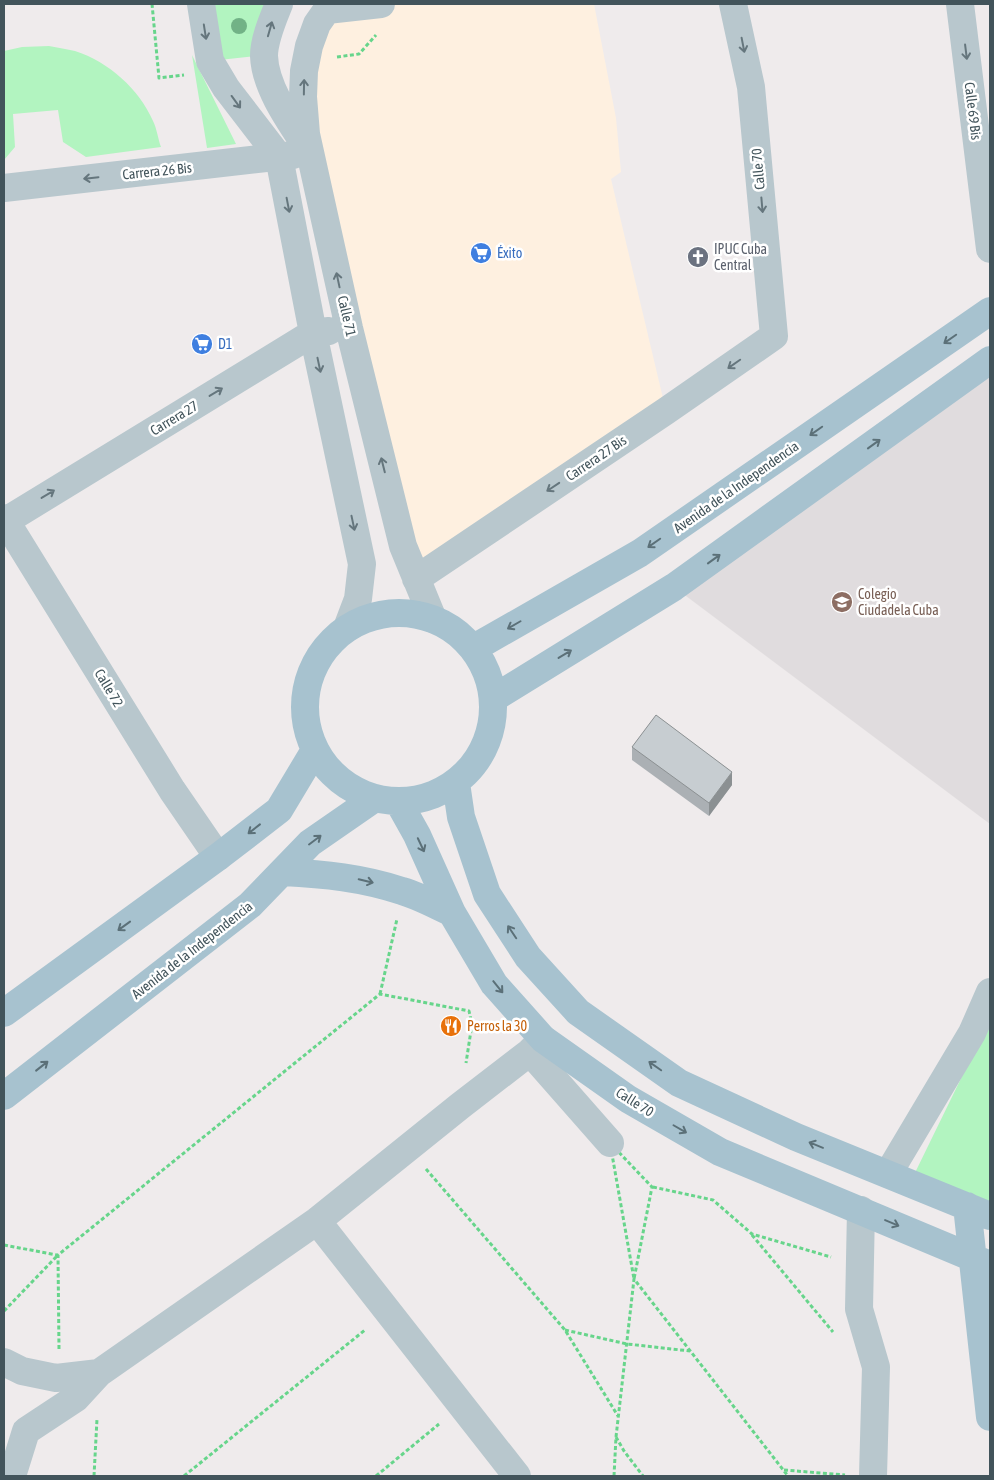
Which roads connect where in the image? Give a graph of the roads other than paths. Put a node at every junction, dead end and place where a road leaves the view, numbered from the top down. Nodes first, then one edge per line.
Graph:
1 (201, 4) edge
2 (279, 4) edge
3 (381, 4) edge
4 (733, 4) edge
5 (960, 4) edge
6 (329, 7) edge
7 (311, 153) junction
8 (279, 157) junction
9 (4, 188) edge
10 (990, 249) edge
11 (990, 311) edge
12 (349, 328) junction
13 (313, 333) junction
14 (774, 336) joint
15 (990, 360) edge
16 (4, 520) edge
17 (416, 579) junction
18 (433, 619) junction
19 (347, 628) junction
20 (474, 648) junction
21 (494, 698) junction
22 (315, 750) junction
23 (456, 783) junction
24 (387, 800) junction
25 (218, 857) junction
26 (283, 872) junction
27 (452, 913) junction
28 (990, 992) edge
29 (4, 1013) edge
30 (536, 1045) junction
31 (4, 1096) edge
32 (610, 1143) road end
33 (850, 1159) junction
34 (888, 1174) junction
35 (835, 1199) junction
36 (862, 1210) junction
37 (979, 1211) edge
38 (317, 1222) junction
39 (981, 1261) edge
40 (4, 1362) edge
41 (99, 1373) junction
42 (990, 1417) edge
43 (12, 1476) edge
44 (517, 1476) edge
45 (860, 1476) edge

1 -> 8 street
7 -> 2 street
3 - 6 street
4 -> 14 street, Calle 70
5 -> 10 street, Calle 69 Bis
7 -> 6 street, Calle 71
7 - 8 street, Carrera 26 Bis
12 -> 7 street, Calle 71
8 -> 9 street, Carrera 26 Bis
8 -> 13 street
11 -> 20 main road, Avenida de la Independencia
12 - 13 street, Carrera 27
17 -> 12 street, Calle 71
16 -> 13 street, Carrera 27
13 -> 19 street
14 -> 17 street, Carrera 27 Bis
21 -> 15 main road
16 - 25 street, Calle 72
17 - 18 street, Calle 71
18 - 19 main road
18 - 20 main road
19 - 22 main road
20 - 21 main road
21 - 23 main road
22 - 24 main road
22 -> 25 main road
23 - 24 main road
33 -> 23 main road
26 -> 24 main road, Avenida de la Independencia
24 -> 27 main road, Calle 70
25 -> 29 main road
26 -> 27 main road
31 -> 26 main road, Avenida de la Independencia
27 -> 30 main road, Calle 70
28 - 34 street
30 - 32 street
30 -> 35 main road, Calle 70
30 - 38 street
33 - 34 main road
33 - 35 main road
34 - 37 main road
35 - 36 main road, Calle 70
36 -> 39 main road, Calle 70
36 - 45 street
37 - 39 main road
38 - 41 street
38 - 44 street
39 - 42 main road
40 - 41 street
41 - 43 street

